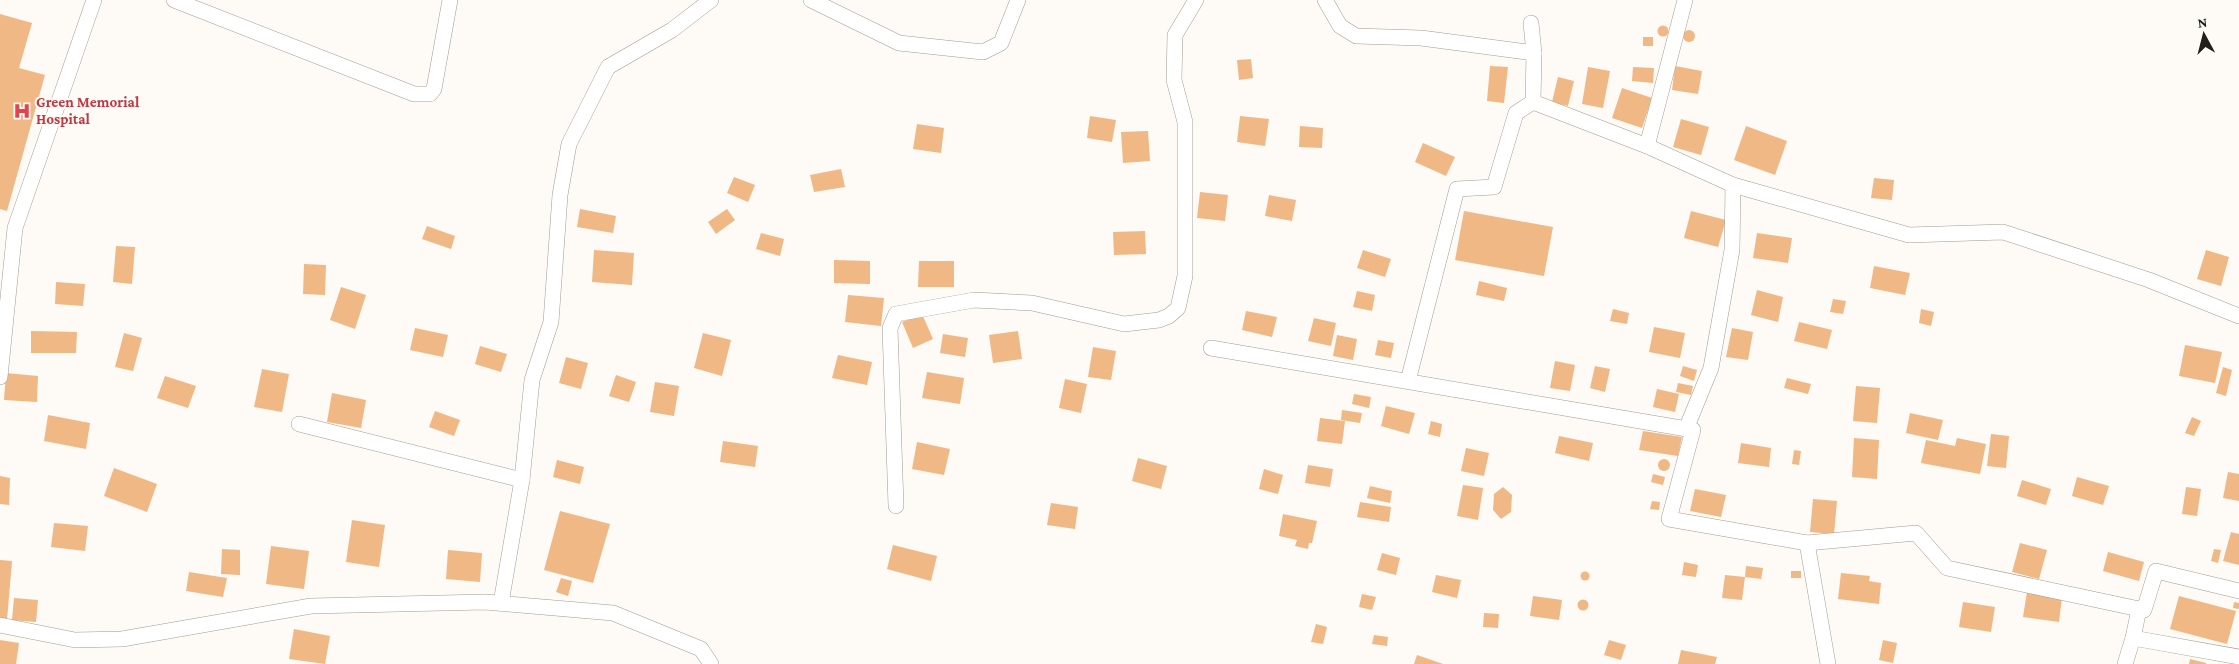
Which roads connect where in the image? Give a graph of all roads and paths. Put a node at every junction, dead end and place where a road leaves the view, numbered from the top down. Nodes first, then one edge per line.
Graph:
1 (94, 0) edge
2 (174, 0) edge
3 (450, 0) edge
4 (711, 0) edge
5 (811, 0) edge
6 (1018, 0) edge
7 (1196, 0) edge
8 (1325, 0) edge
9 (1685, 0) edge
10 (1532, 23) dead end
11 (1534, 53) junction
12 (1533, 102) junction
13 (1647, 146) junction
14 (1733, 185) junction
15 (2239, 316) edge
16 (1211, 348) dead end
17 (0, 377) edge
18 (1408, 381) junction
19 (299, 424) dead end
20 (1686, 429) junction
21 (522, 480) junction
22 (896, 506) dead end
23 (1807, 543) junction
24 (2239, 591) edge
25 (501, 603) junction
26 (2138, 609) junction
27 (0, 626) edge
28 (2133, 638) junction
29 (2239, 657) edge
30 (710, 664) edge
31 (1828, 664) edge
32 (2125, 664) edge

1 - 17 street
2 - 3 street
4 - 21 street
5 - 6 street
7 - 22 street
8 - 11 street
9 - 13 street
10 - 11 street
11 - 12 street
12 - 13 street
12 - 18 street
13 - 14 street
14 - 15 street
14 - 20 street
16 - 18 street
18 - 20 street
19 - 21 street
20 - 23 street
21 - 25 street
23 - 26 street
23 - 31 street
24 - 26 street
25 - 27 street
25 - 30 street
26 - 28 street
28 - 29 street
28 - 32 street

